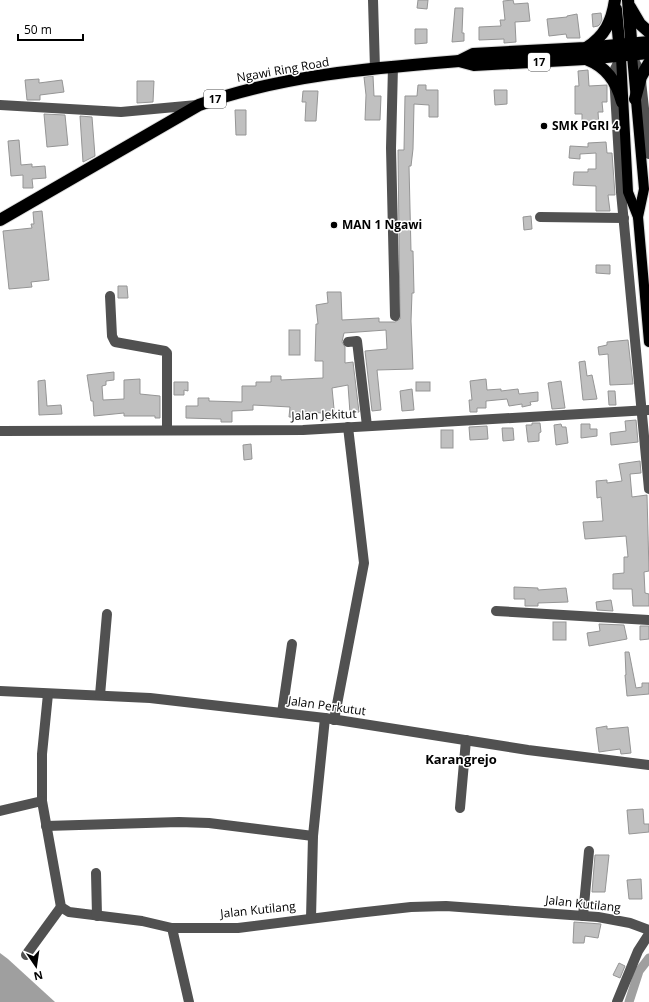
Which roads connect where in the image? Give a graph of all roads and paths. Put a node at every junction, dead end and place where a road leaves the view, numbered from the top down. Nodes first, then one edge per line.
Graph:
1 (373, 0) edge
2 (615, 0) edge
3 (628, 0) edge
4 (635, 0) edge
5 (637, 21) junction
6 (649, 32) edge
7 (649, 42) edge
8 (626, 51) junction
9 (649, 53) edge
10 (585, 54) junction
11 (649, 63) edge
12 (393, 66) junction
13 (375, 69) junction
14 (641, 77) junction
15 (615, 84) junction
16 (635, 100) junction
17 (622, 102) junction
18 (0, 105) edge
19 (199, 105) junction
20 (647, 118) edge
21 (649, 154) edge
22 (646, 194) edge
23 (540, 217) dead end
24 (638, 217) junction
25 (624, 218) junction
26 (0, 220) edge
27 (110, 296) dead end
28 (395, 316) dead end
29 (348, 342) dead end
30 (649, 342) edge
31 (645, 410) edge
32 (367, 426) junction
33 (348, 427) junction
34 (167, 430) junction
35 (0, 431) edge
36 (649, 488) edge
37 (496, 611) dead end
38 (106, 614) dead end
39 (649, 620) edge
40 (292, 644) dead end
41 (0, 691) edge
42 (48, 694) junction
43 (100, 695) junction
44 (282, 713) junction
45 (330, 719) junction
46 (466, 740) junction
47 (649, 765) edge
48 (42, 801) junction
49 (460, 808) dead end
50 (0, 811) edge
51 (46, 826) junction
52 (314, 836) junction
53 (589, 851) dead end
54 (96, 872) dead end
55 (61, 907) junction
56 (97, 916) junction
57 (583, 916) junction
58 (311, 918) junction
59 (172, 928) junction
60 (649, 930) edge
61 (649, 934) edge
62 (26, 955) dead end
63 (189, 1002) edge
64 (617, 1002) edge

1 - 13 street
2 - 8 highway
2 - 10 highway
3 - 5 highway
3 - 8 highway
4 - 5 highway
5 - 6 highway
7 - 8 highway, Ngawi Ring Road / 17
8 - 9 highway, Ngawi Ring Road / 17
8 - 10 highway, Ngawi Ring Road / 17
8 - 14 street
8 - 15 street
8 - 16 main road
8 - 17 main road
10 - 12 highway, Ngawi Ring Road / 17
10 - 15 highway
11 - 14 highway
12 - 13 highway, Ngawi Ring Road / 17
12 - 28 street
13 - 19 highway, Ngawi Ring Road / 17
14 - 16 highway
14 - 20 street
15 - 17 highway
15 - 25 street
16 - 22 main road
17 - 24 main road
18 - 19 street
19 - 26 highway, Ngawi Ring Road / 17
20 - 21 street
22 - 24 main road
23 - 25 street
24 - 30 main road
25 - 31 street
27 - 34 street
29 - 32 street
31 - 32 street, Jalan Jekitut
31 - 36 street
32 - 33 street, Jalan Jekitut
33 - 34 street, Jalan Jekitut
33 - 45 street
34 - 35 street, Jalan Jekitut
37 - 39 street
38 - 43 street
40 - 44 street
41 - 42 street, Jalan Perkutut
42 - 43 street, Jalan Perkutut
42 - 48 street
43 - 44 street, Jalan Perkutut
44 - 45 street, Jalan Perkutut
45 - 46 street, Jalan Perkutut
45 - 52 street
46 - 47 street, Jalan Perkutut
46 - 49 street
48 - 50 street
48 - 51 street
51 - 52 street
51 - 55 street
52 - 58 street
53 - 57 street
54 - 56 street
55 - 56 street, Jalan Kutilang
55 - 62 street
56 - 59 street, Jalan Kutilang
57 - 58 street, Jalan Kutilang
57 - 60 street, Jalan Kutilang
58 - 59 street, Jalan Kutilang
59 - 63 street
61 - 64 street

